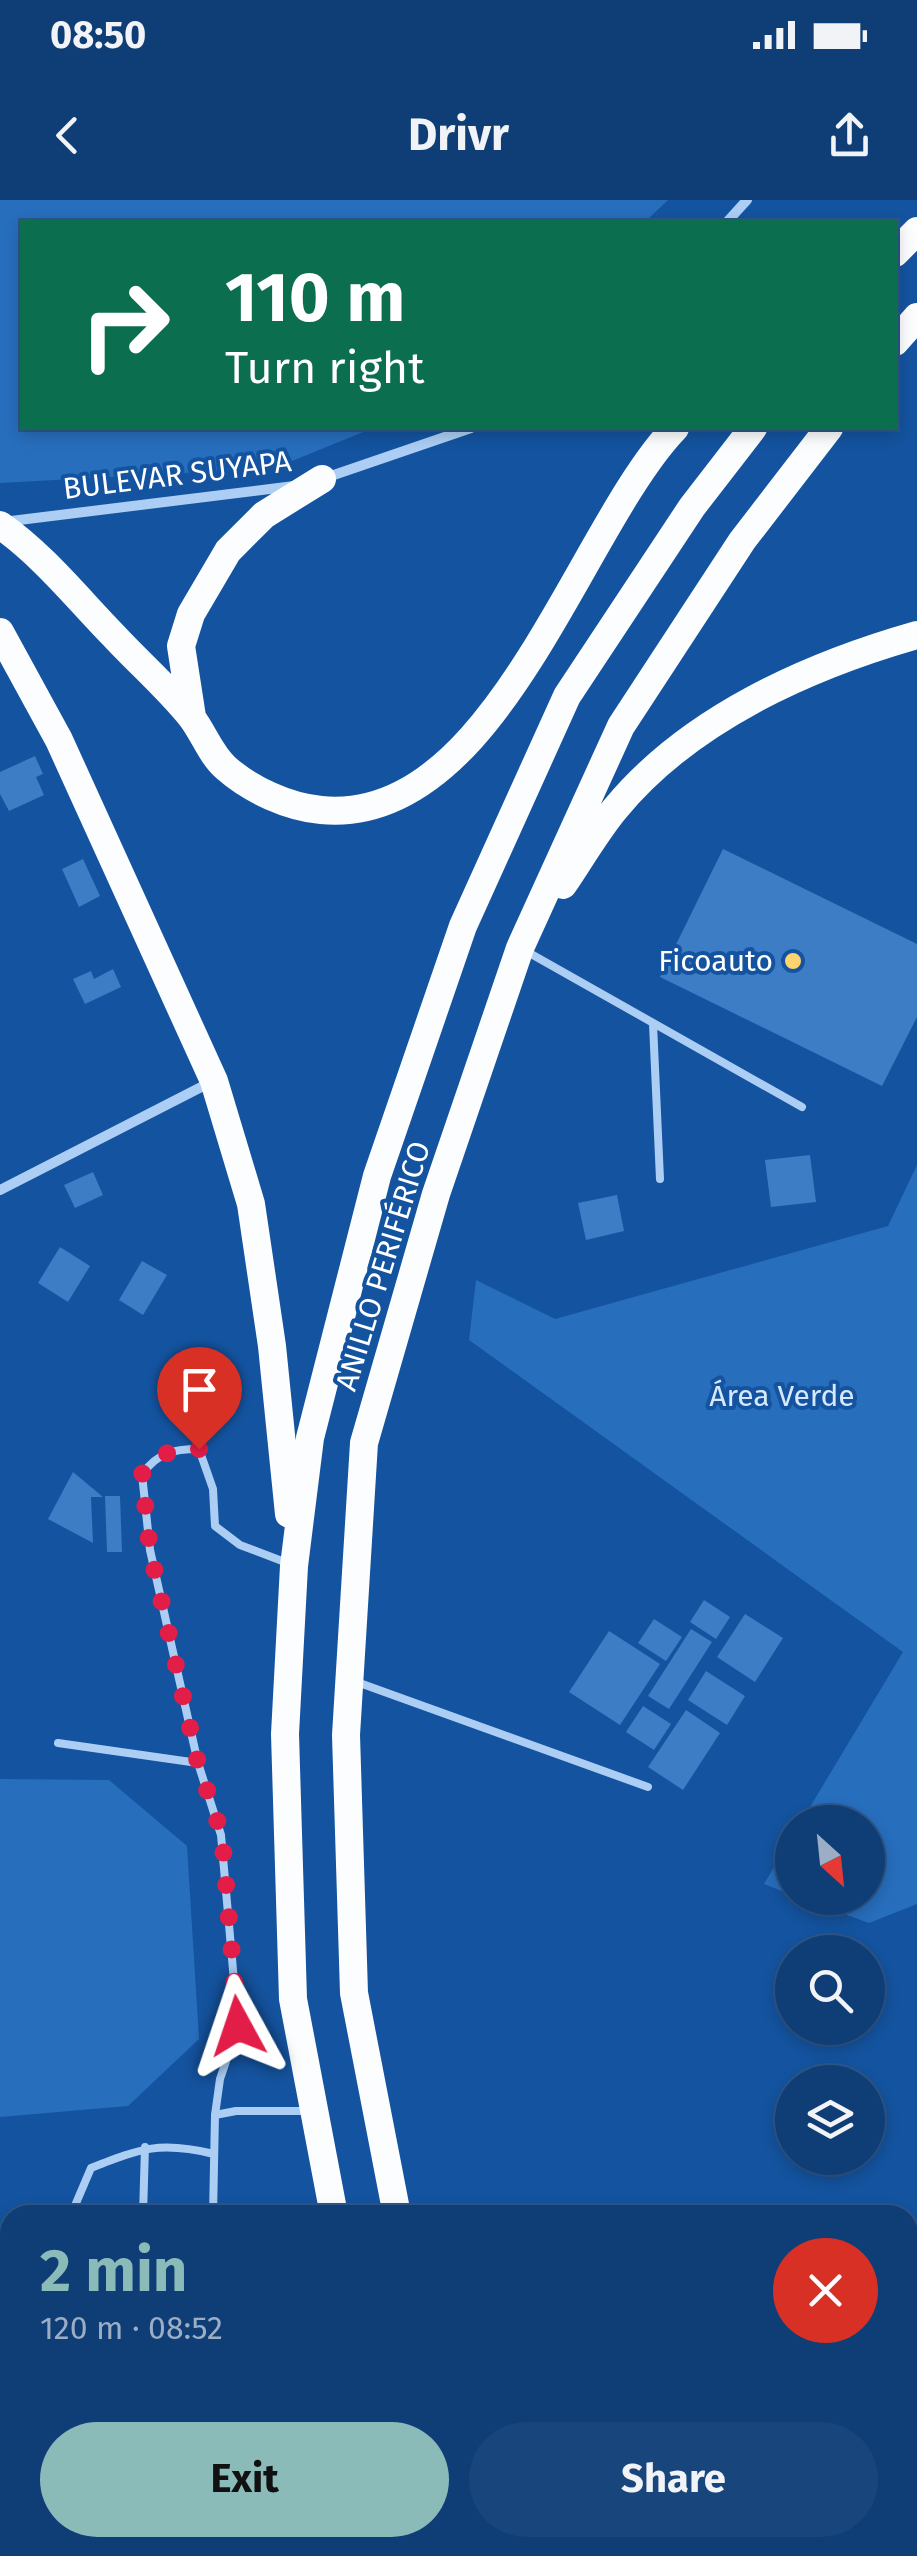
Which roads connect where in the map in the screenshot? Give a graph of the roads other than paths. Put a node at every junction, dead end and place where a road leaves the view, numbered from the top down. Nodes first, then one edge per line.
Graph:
1 (748, 200) edge
2 (728, 220) edge
3 (917, 231) edge
4 (898, 250) edge
5 (917, 317) edge
6 (898, 339) edge
7 (464, 430) edge
8 (674, 430) edge
9 (751, 430) edge
10 (827, 430) edge
11 (322, 479) junction
12 (0, 524) edge
13 (0, 632) edge
14 (917, 635) edge
15 (192, 719) junction
16 (520, 948) junction
17 (653, 1024) junction
18 (214, 1081) junction
19 (802, 1106) dead end
20 (660, 1179) dead end
21 (0, 1190) edge
22 (294, 1566) junction
23 (350, 1680) junction
24 (58, 1743) dead end
25 (198, 1763) junction
26 (648, 1787) dead end
27 (315, 2112) junction
28 (215, 2115) junction
29 (145, 2147) junction
30 (214, 2154) junction
31 (75, 2205) edge
32 (143, 2205) edge
33 (214, 2205) edge
34 (332, 2205) edge
35 (395, 2205) edge

1 - 2 street
3 - 4 highway
5 - 6 highway
7 - 11 street, BULEVAR SUYAPA
8 - 15 highway
9 - 22 highway, ANILLO PERIFÉRICO
10 - 16 highway, ANILLO PERIFÉRICO
11 - 12 street, BULEVAR SUYAPA
11 - 15 highway
12 - 15 highway
13 - 18 highway
14 - 16 highway
16 - 17 lane
16 - 23 highway, ANILLO PERIFÉRICO
17 - 19 lane
17 - 20 lane
18 - 21 street
18 - 22 highway
22 - 25 lane
22 - 27 highway, ANILLO PERIFÉRICO
23 - 26 lane
23 - 35 highway, ANILLO PERIFÉRICO
24 - 25 lane
25 - 28 lane
27 - 28 lane
27 - 34 highway, ANILLO PERIFÉRICO
28 - 30 lane
29 - 30 lane
29 - 31 lane
29 - 32 lane
30 - 33 lane

